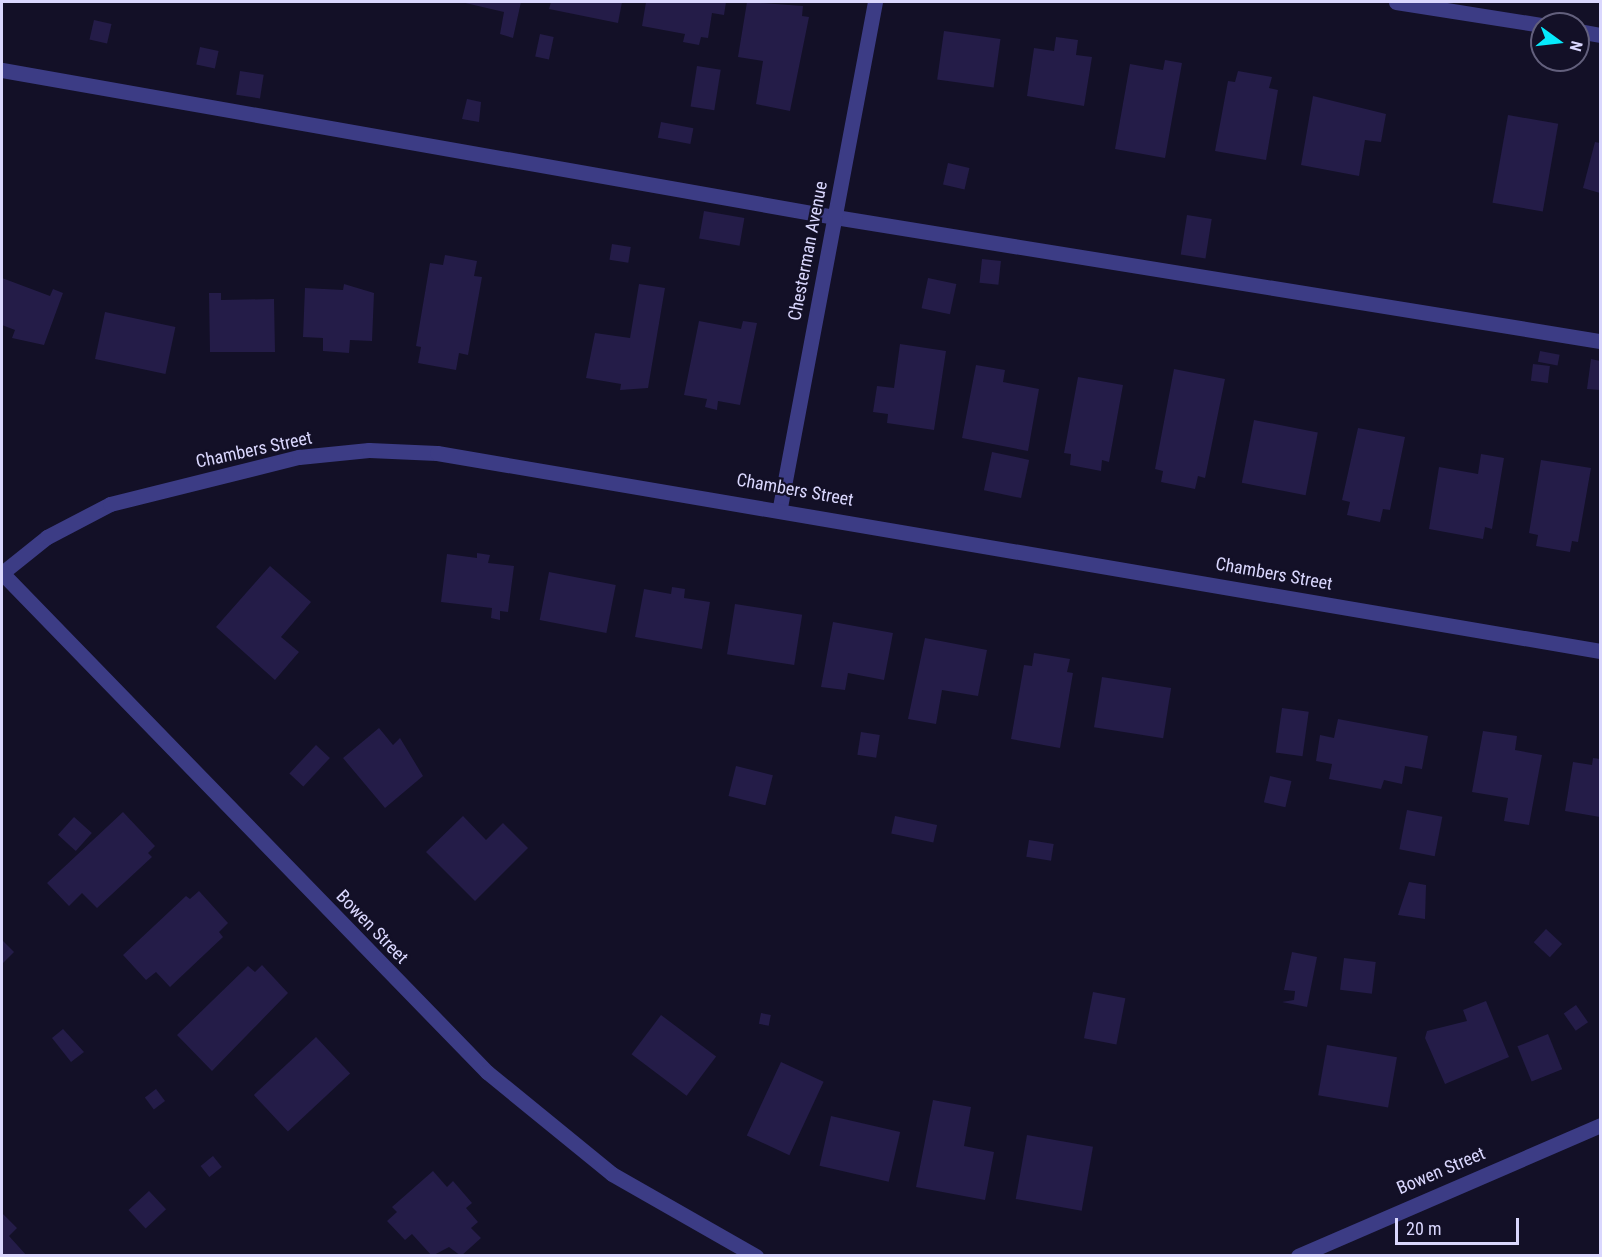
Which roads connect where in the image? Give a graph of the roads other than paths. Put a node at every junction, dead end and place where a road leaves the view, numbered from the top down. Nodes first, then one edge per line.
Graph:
1 (875, 2) edge
2 (1396, 2) edge
3 (1530, 23) edge
4 (2, 70) edge
5 (835, 217) junction
6 (1600, 341) edge
7 (780, 507) junction
8 (2, 573) edge
9 (1600, 651) edge
10 (1600, 1125) edge
11 (756, 1256) edge
12 (1298, 1256) edge

1 - 5 street, Chesterman Avenue
2 - 3 street
4 - 5 street
5 - 6 street
5 - 7 street, Chesterman Avenue
7 - 8 street, Chambers Street
7 - 9 street, Chambers Street
8 - 11 street, Bowen Street
10 - 12 street, Bowen Street

